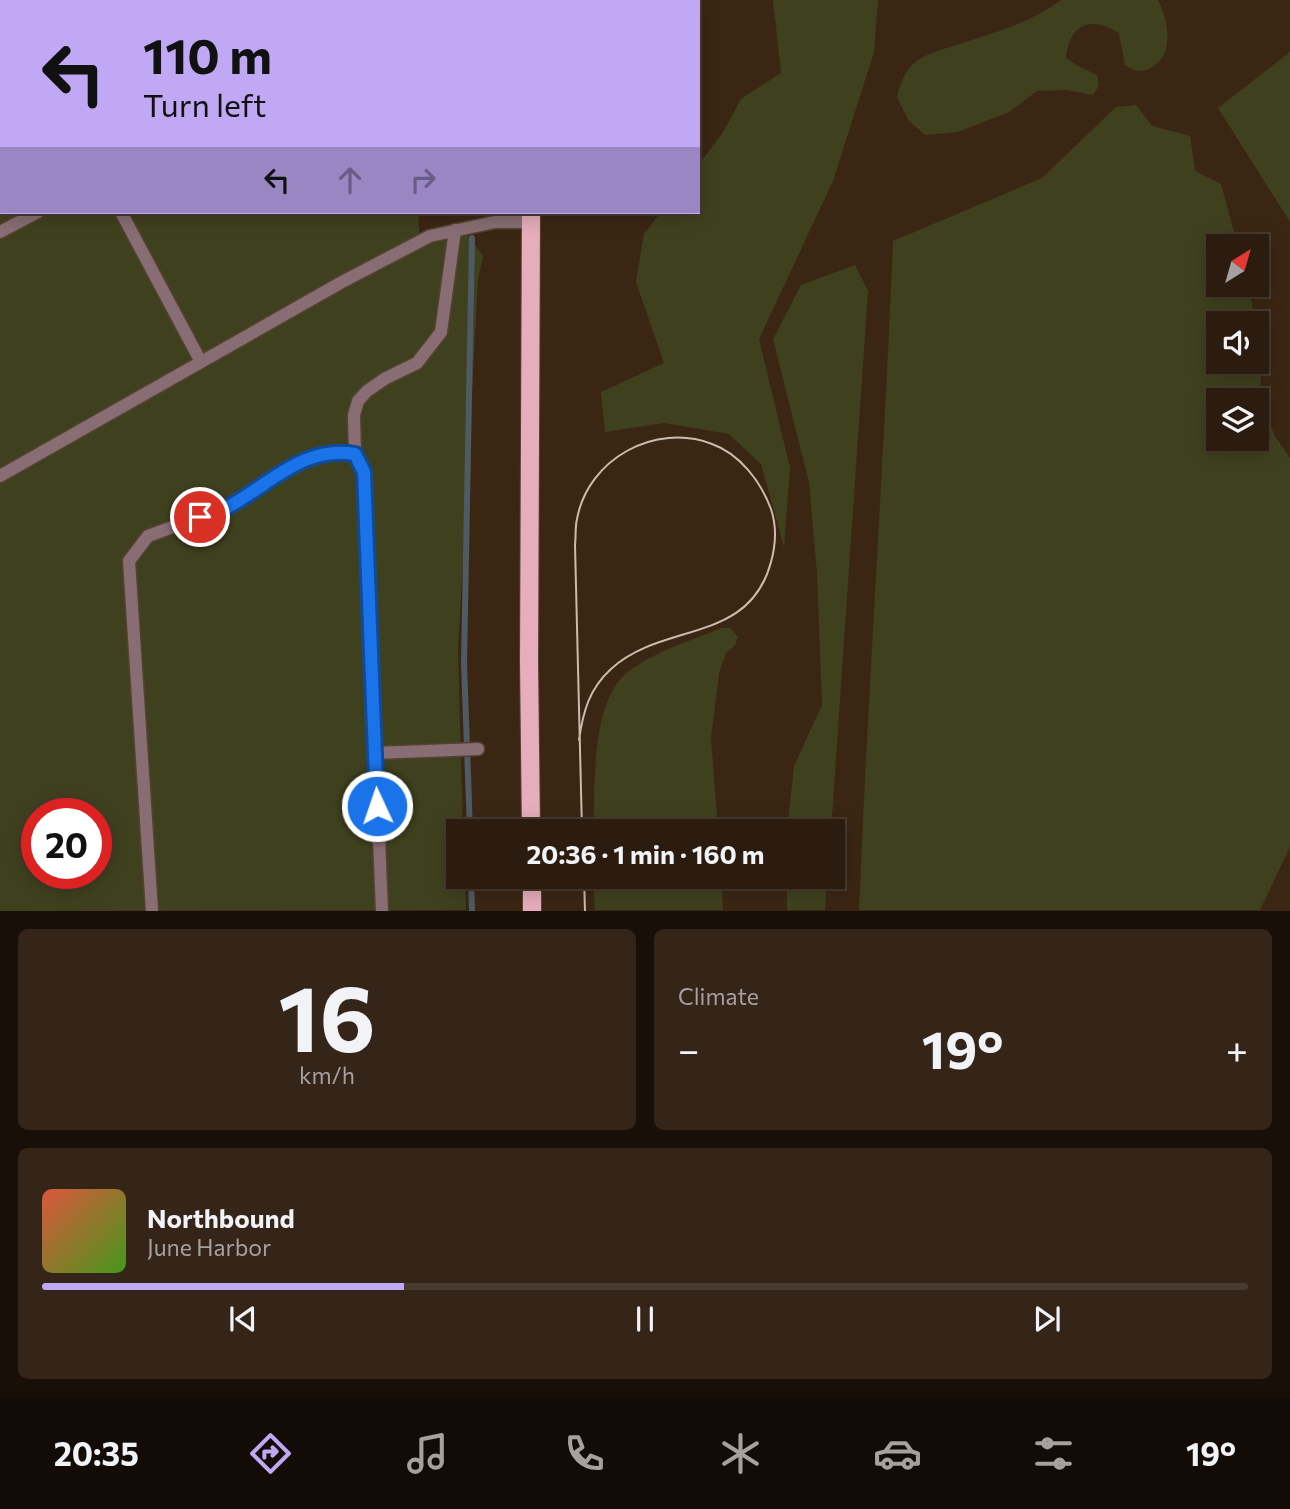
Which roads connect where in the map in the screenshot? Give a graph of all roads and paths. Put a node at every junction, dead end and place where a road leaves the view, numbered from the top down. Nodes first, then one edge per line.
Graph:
1 (34, 214) edge
2 (122, 214) edge
3 (531, 217) edge
4 (455, 230) junction
5 (0, 232) edge
6 (201, 362) junction
7 (355, 454) junction
8 (0, 476) edge
9 (478, 749) dead end
10 (374, 753) junction
11 (531, 819) edge
12 (532, 889) edge
13 (152, 911) edge
14 (382, 911) edge
15 (532, 911) edge

1 - 5 lane
2 - 6 lane
3 - 4 lane
3 - 11 main road
4 - 6 lane
4 - 7 lane
6 - 8 lane
7 - 10 lane
7 - 13 lane
9 - 10 lane
10 - 14 lane
12 - 15 main road

